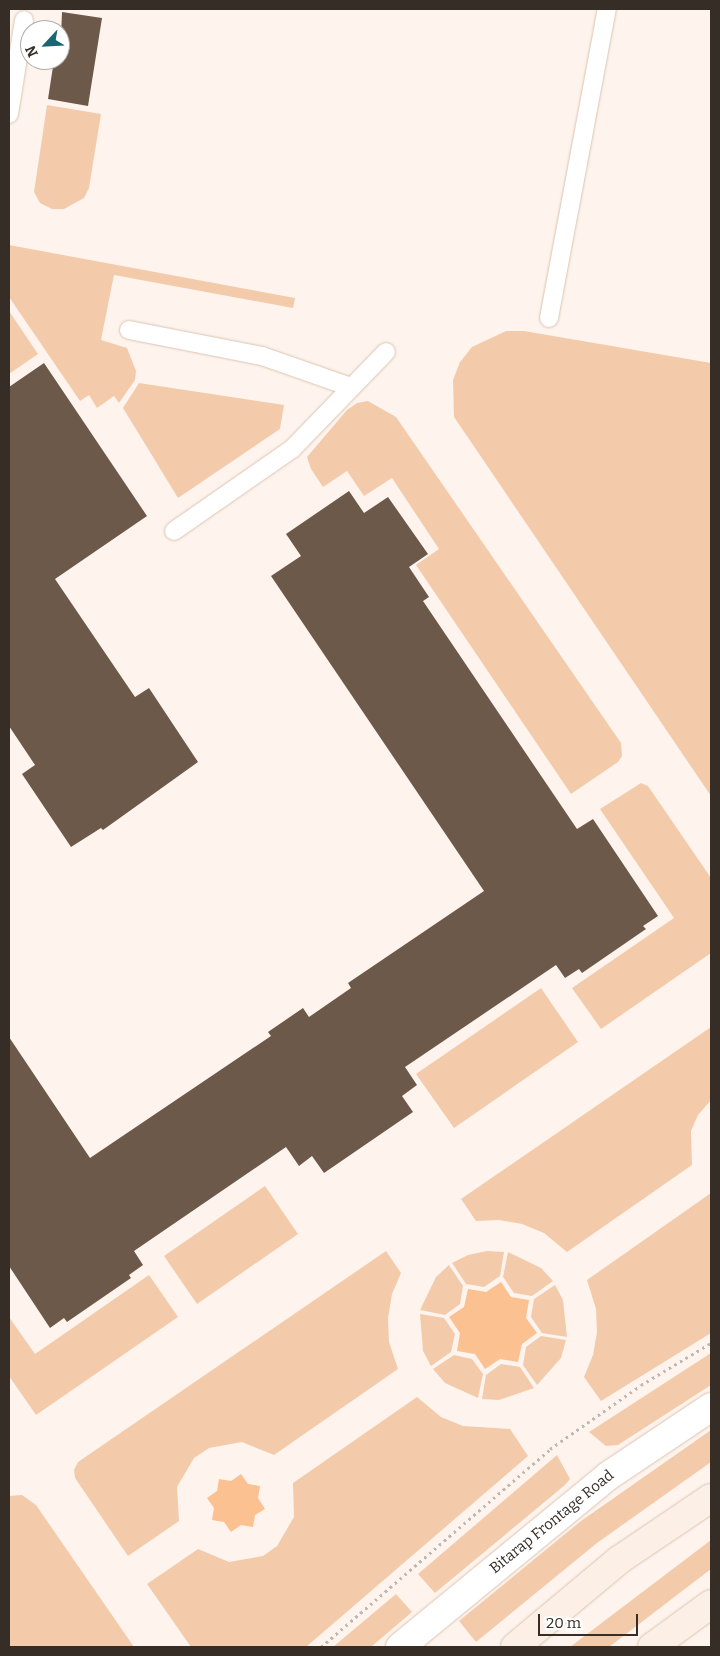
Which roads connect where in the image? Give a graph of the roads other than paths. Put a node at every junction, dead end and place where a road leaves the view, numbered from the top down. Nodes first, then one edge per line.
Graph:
1 (607, 9) edge
2 (20, 45) edge
3 (9, 114) edge
4 (550, 318) dead end
5 (129, 330) dead end
6 (386, 352) dead end
7 (351, 387) junction
8 (174, 531) dead end
9 (711, 1407) edge
10 (711, 1498) edge
11 (711, 1604) edge
12 (400, 1647) edge
13 (515, 1647) edge
14 (652, 1647) edge

1 - 4 lane
2 - 3 lane
5 - 7 lane
6 - 7 lane
7 - 8 lane
9 - 12 street, Bitarap Frontage Road
10 - 13 main road
11 - 14 main road

